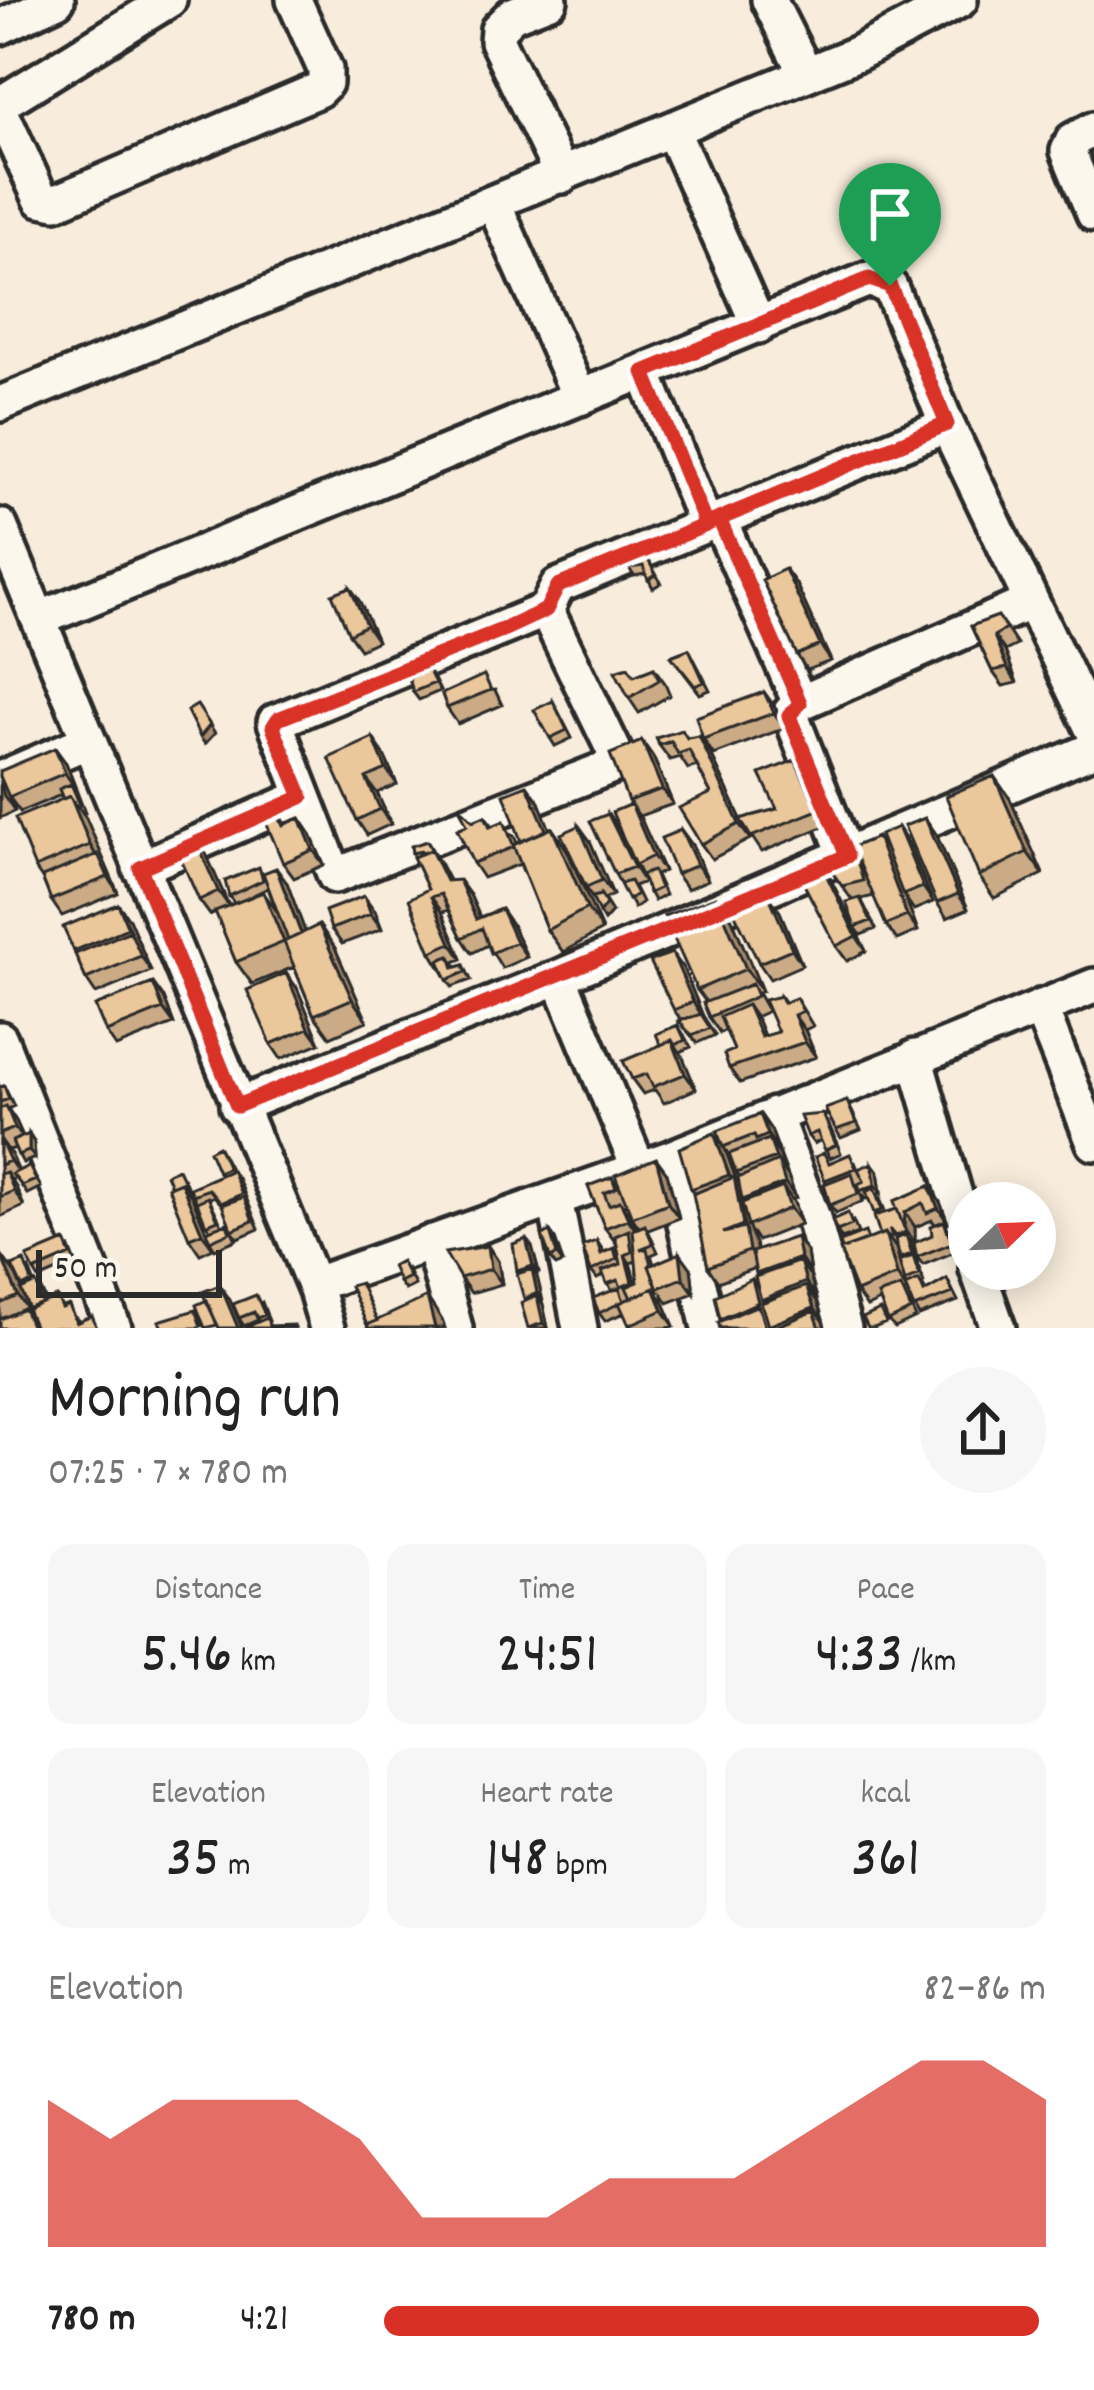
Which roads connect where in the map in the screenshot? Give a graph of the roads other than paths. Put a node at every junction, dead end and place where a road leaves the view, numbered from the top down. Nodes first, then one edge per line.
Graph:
1 (57, 0) edge
2 (170, 0) edge
3 (294, 0) edge
4 (550, 0) edge
5 (769, 0) edge
6 (960, 0) edge
7 (508, 8) edge
8 (0, 27) edge
9 (806, 74) junction
10 (2, 119) edge
11 (1094, 129) edge
12 (672, 130) junction
13 (562, 176) junction
14 (494, 204) junction
15 (1094, 214) edge
16 (759, 326) junction
17 (644, 372) junction
18 (580, 398) junction
19 (0, 404) edge
20 (947, 424) junction
21 (712, 522) junction
22 (3, 542) edge
23 (1031, 602) junction
24 (546, 610) junction
25 (39, 619) junction
26 (800, 703) junction
27 (1094, 732) edge
28 (88, 740) junction
29 (1094, 748) edge
30 (0, 778) edge
31 (302, 797) junction
32 (847, 856) junction
33 (140, 868) junction
34 (559, 977) junction
35 (1094, 986) edge
36 (1040, 1007) junction
37 (0, 1039) edge
38 (915, 1057) junction
39 (237, 1106) junction
40 (774, 1115) junction
41 (1094, 1143) edge
42 (654, 1163) junction
43 (951, 1182) edge
44 (555, 1199) junction
45 (433, 1242) junction
46 (316, 1290) junction
47 (984, 1290) edge
48 (114, 1328) edge
49 (327, 1328) edge
50 (455, 1328) edge
51 (580, 1328) edge
52 (709, 1328) edge
53 (844, 1328) edge
54 (998, 1328) edge

1 - 8 street
2 - 10 street
3 - 10 street
4 - 7 street
5 - 9 street
6 - 9 street
7 - 13 street
9 - 12 street
11 - 15 street
12 - 13 street
12 - 16 street
13 - 14 street
14 - 18 street
14 - 19 street
16 - 17 street
16 - 20 street
17 - 18 street
17 - 21 street
18 - 25 street
20 - 21 street
20 - 23 street
21 - 24 street
21 - 26 street
22 - 25 street
23 - 26 street
23 - 27 street
24 - 31 street
24 - 31 street
25 - 28 street
26 - 32 street
28 - 30 street
28 - 33 street
29 - 32 street
31 - 33 street
32 - 34 street
33 - 39 street
34 - 39 street
34 - 42 street
35 - 36 street
36 - 38 street
36 - 41 street
37 - 48 street
38 - 40 street
38 - 43 street
39 - 46 street
40 - 42 street
40 - 53 street
42 - 44 street
42 - 52 street
44 - 45 street
44 - 51 street
45 - 46 street
45 - 50 street
46 - 49 street
47 - 54 street

